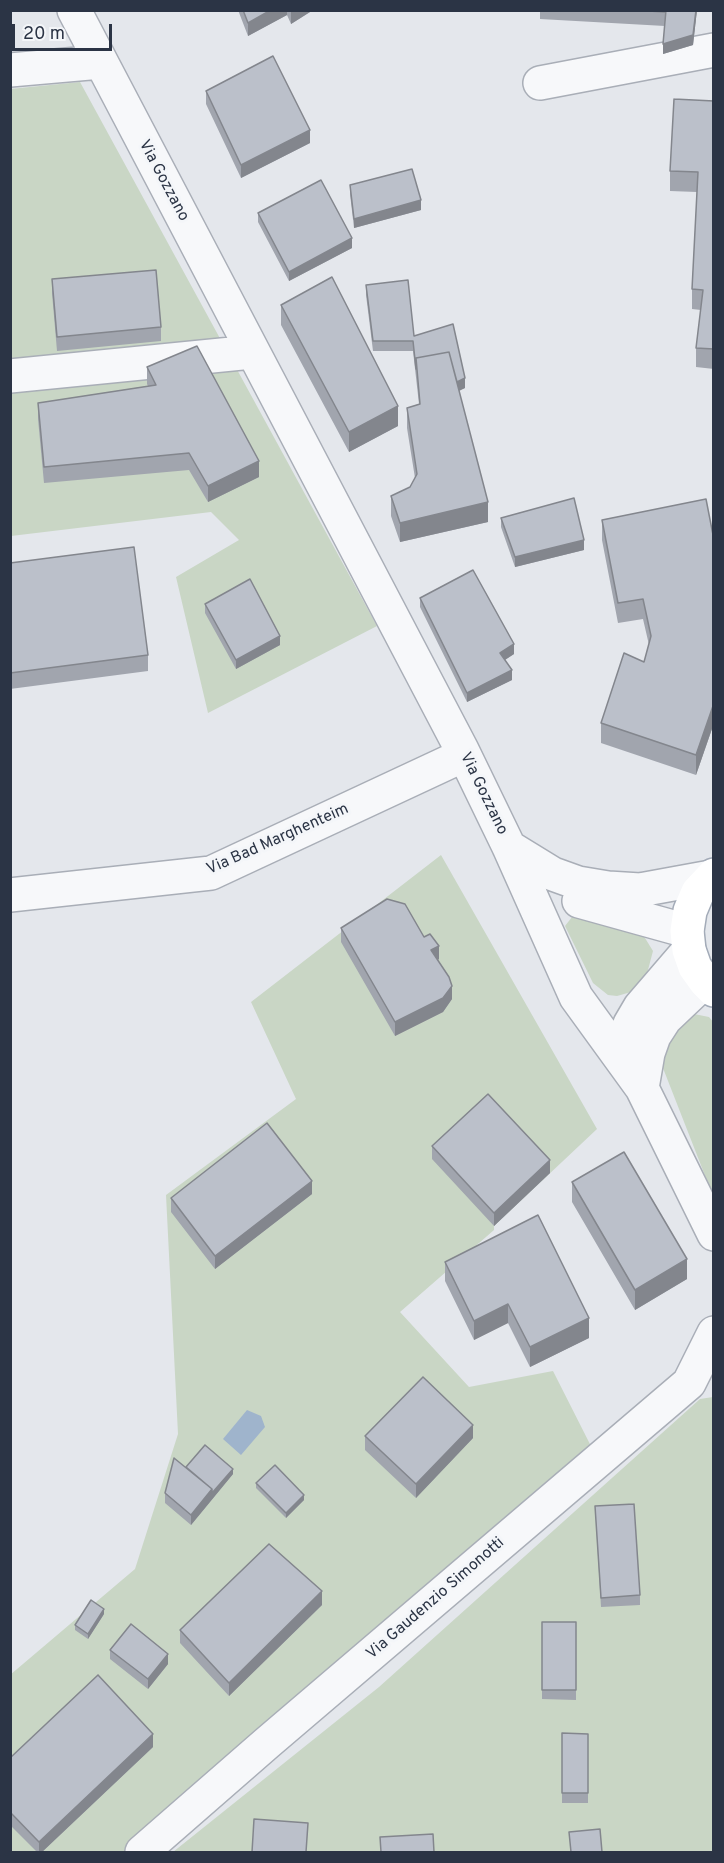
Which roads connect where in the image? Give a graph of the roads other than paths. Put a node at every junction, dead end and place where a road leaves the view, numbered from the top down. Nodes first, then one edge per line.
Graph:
1 (74, 10) edge
2 (714, 51) edge
3 (101, 62) junction
4 (10, 70) edge
5 (540, 83) dead end
6 (252, 352) junction
7 (10, 376) edge
8 (464, 755) junction
9 (509, 847) junction
10 (712, 876) edge
11 (10, 895) edge
12 (688, 940) junction
13 (709, 986) edge
14 (622, 1060) junction
15 (642, 1088) junction
16 (714, 1234) edge
17 (714, 1333) edge
18 (701, 1384) edge
19 (142, 1852) edge

1 - 3 street, Via Gozzano
2 - 5 street
3 - 4 street
3 - 6 street, Via Gozzano
6 - 7 street
6 - 8 street, Via Gozzano
8 - 9 street, Via Gozzano
8 - 11 street, Via Bad Marghenteim
9 - 10 street
9 - 12 street
9 - 14 street, Via Gozzano
10 - 12 main road
12 - 13 main road
12 - 14 street
13 - 15 street
14 - 15 street, Via Gozzano
15 - 16 street, Via Gozzano
17 - 18 street, Via Gaudenzio Simonotti
18 - 19 street, Via Gaudenzio Simonotti

